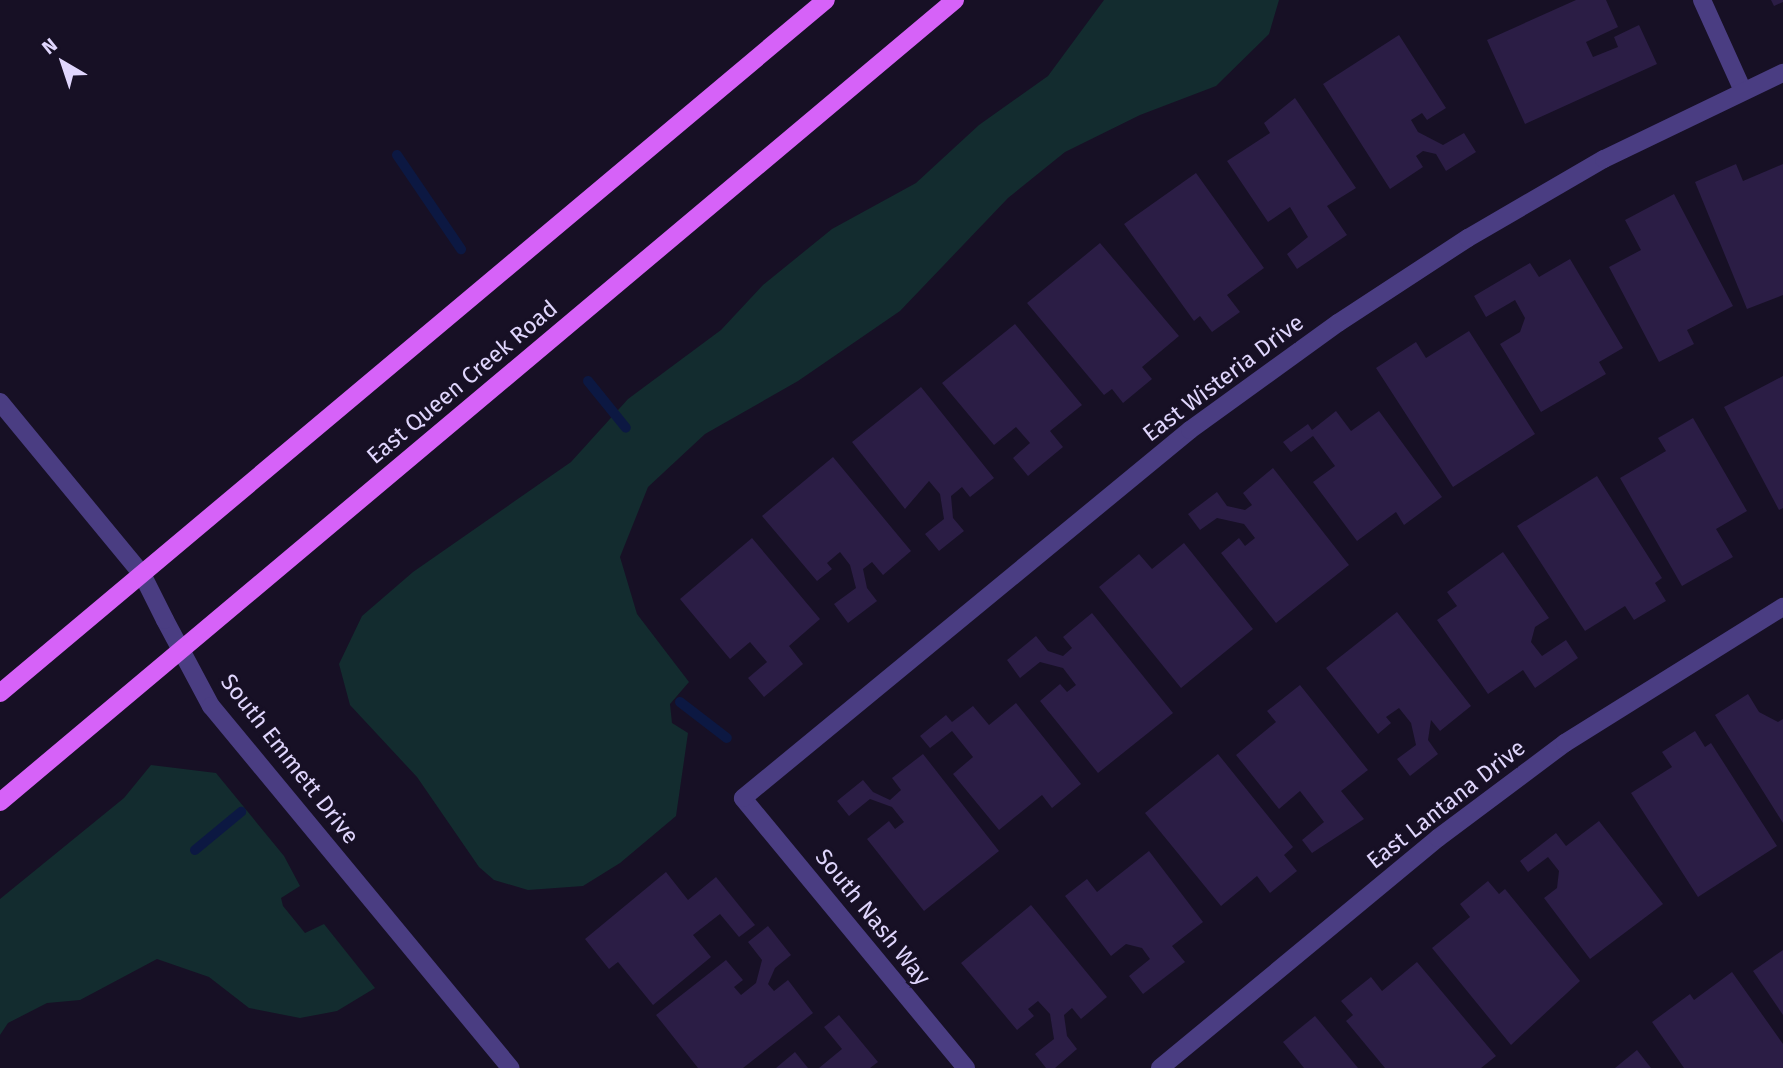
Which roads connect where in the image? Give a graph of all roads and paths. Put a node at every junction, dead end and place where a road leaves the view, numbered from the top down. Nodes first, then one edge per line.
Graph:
1 (825, 0) edge
2 (955, 0) edge
3 (1702, 0) edge
4 (1783, 73) edge
5 (1743, 91) junction
6 (0, 402) edge
7 (142, 574) junction
8 (1783, 607) edge
9 (181, 650) junction
10 (0, 694) edge
11 (743, 798) joint
12 (0, 802) edge
13 (510, 1068) edge
14 (966, 1068) edge
15 (1160, 1068) edge

1 - 7 main road
2 - 9 main road, East Queen Creek Road
3 - 5 street
4 - 5 street, East Wisteria Drive
5 - 11 street, East Wisteria Drive
6 - 7 street, South Emmett Drive
7 - 9 street, South Emmett Drive
7 - 10 main road
8 - 15 street, East Lantana Drive
9 - 12 main road, East Queen Creek Road
9 - 13 street, South Emmett Drive
11 - 14 street, South Nash Way

